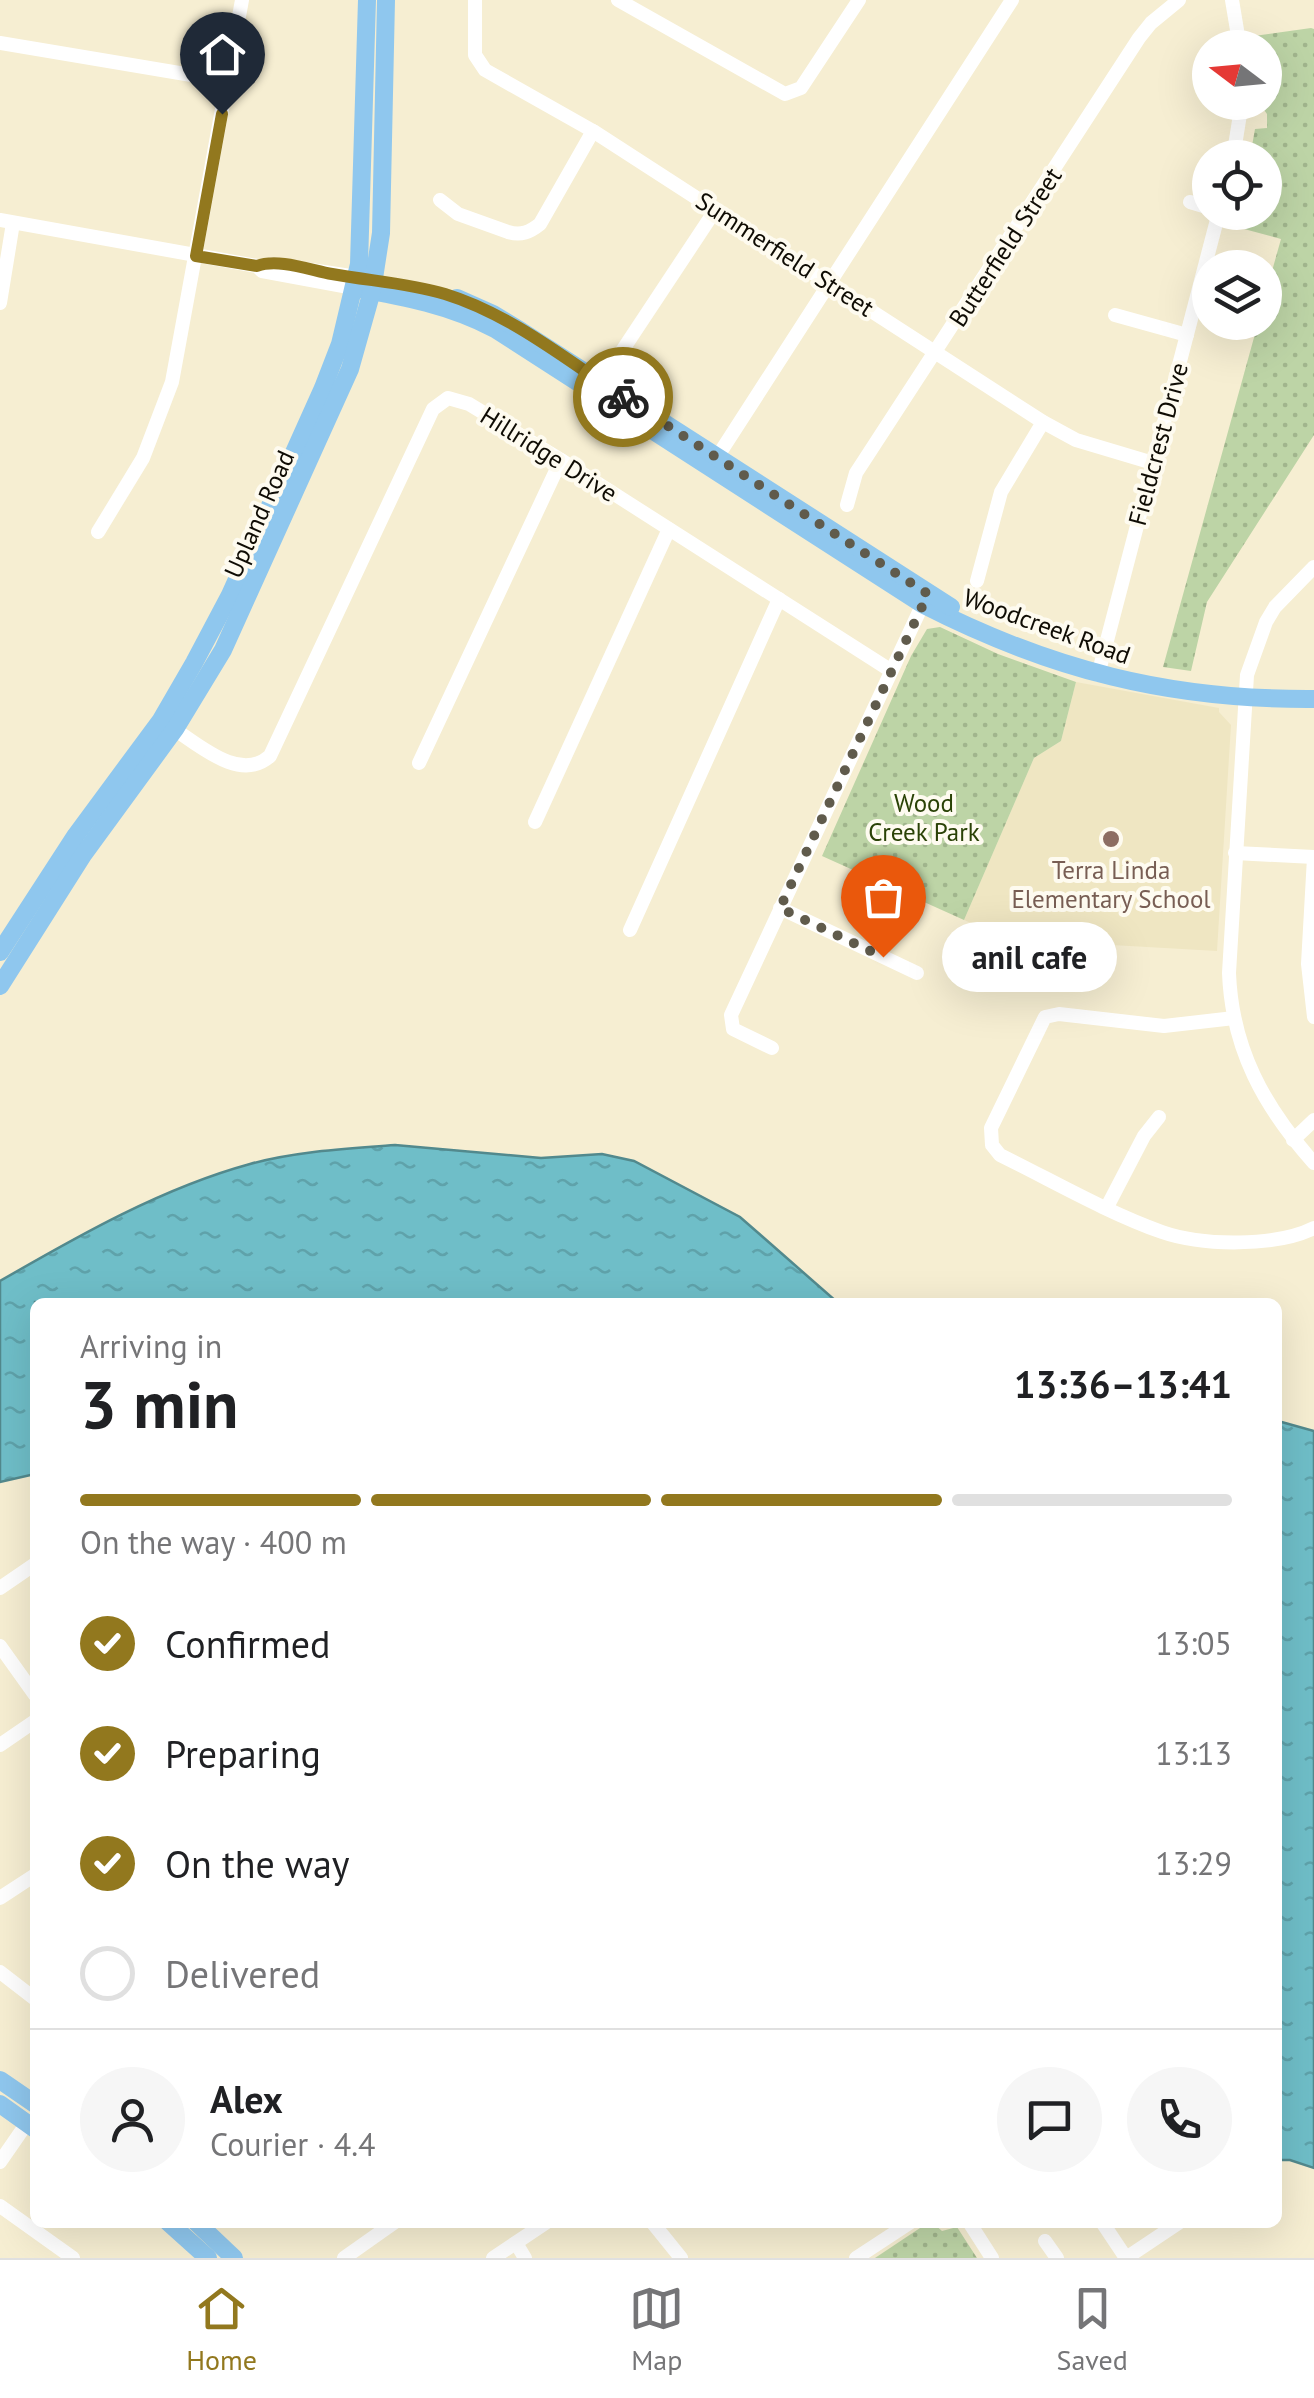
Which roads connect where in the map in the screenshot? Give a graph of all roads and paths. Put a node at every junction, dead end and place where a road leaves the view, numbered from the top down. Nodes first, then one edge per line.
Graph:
1 (242, 0) edge
2 (368, 0) edge
3 (386, 0) edge
4 (475, 0) edge
5 (618, 0) edge
6 (859, 0) edge
7 (1012, 0) edge
8 (1179, 0) edge
9 (1232, 0) edge
10 (1237, 30) edge
11 (0, 43) edge
12 (227, 81) junction
13 (593, 131) junction
14 (440, 200) dead end
15 (716, 210) junction
16 (6, 221) edge
17 (1214, 230) edge
18 (196, 256) junction
19 (831, 283) junction
20 (364, 284) junction
21 (0, 303) edge
22 (1115, 316) dead end
23 (1187, 335) junction
24 (937, 353) junction
25 (618, 357) dead end
26 (1044, 422) junction
27 (562, 460) junction
28 (713, 463) junction
29 (1154, 464) junction
30 (847, 504) dead end
31 (669, 529) junction
32 (98, 532) dead end
33 (1311, 576) edge
34 (977, 581) dead end
35 (779, 599) junction
36 (925, 599) junction
37 (890, 670) junction
38 (1099, 670) junction
39 (1314, 687) edge
40 (1244, 692) junction
41 (1314, 699) edge
42 (168, 724) junction
43 (418, 763) dead end
44 (534, 822) dead end
45 (1235, 852) junction
46 (1314, 857) edge
47 (780, 908) junction
48 (630, 930) dead end
49 (0, 952) edge
50 (917, 973) dead end
51 (0, 986) edge
52 (1314, 1017) edge
53 (1234, 1018) junction
54 (772, 1048) dead end
55 (1159, 1117) dead end
56 (1314, 1120) edge
57 (1294, 1140) junction
58 (1314, 1163) edge
59 (1107, 1207) junction
60 (1314, 1228) edge
61 (30, 1567) edge
62 (0, 1588) edge
63 (0, 1646) edge
64 (30, 1688) edge
65 (30, 1724) edge
66 (0, 1745) edge
67 (30, 1878) edge
68 (0, 1898) edge
69 (0, 1972) edge
70 (30, 1994) edge
71 (0, 2080) edge
72 (30, 2101) edge
73 (0, 2104) edge
74 (30, 2125) edge
75 (30, 2127) edge
76 (0, 2162) edge
77 (0, 2206) edge
78 (30, 2227) edge
79 (31, 2228) edge
80 (175, 2228) edge
81 (202, 2228) edge
82 (388, 2228) edge
83 (538, 2228) edge
84 (657, 2228) edge
85 (902, 2228) edge
86 (973, 2228) edge
87 (1106, 2228) edge
88 (1170, 2228) edge
89 (1045, 2241) dead end
90 (516, 2243) junction
91 (354, 2255) edge
92 (73, 2258) edge
93 (208, 2258) edge
94 (234, 2258) edge
95 (492, 2258) edge
96 (526, 2258) edge
97 (682, 2258) edge
98 (856, 2258) edge
99 (992, 2258) edge
100 (1056, 2258) edge
101 (1126, 2258) edge

1 - 12 street
2 - 20 main road, Upland Road
3 - 20 main road, Upland Road
4 - 13 street, Summerfield Street
5 - 6 street
7 - 19 street
8 - 24 street, Butterfield Street
9 - 10 street
11 - 12 street
12 - 18 street
13 - 14 street
13 - 15 street, Summerfield Street
15 - 19 street, Summerfield Street
15 - 25 street
16 - 18 street, Woodcreek Road
16 - 21 street
17 - 23 street, Fieldcrest Drive
18 - 20 street, Woodcreek Road
18 - 32 street
19 - 24 street, Summerfield Street
19 - 28 street
20 - 28 main road, Woodcreek Road
20 - 42 main road, Upland Road
22 - 23 street
23 - 29 street, Fieldcrest Drive
24 - 26 street, Summerfield Street
24 - 30 street, Butterfield Street
26 - 29 street, Summerfield Street
26 - 34 street
27 - 31 street, Hillridge Drive
27 - 42 street, Hillridge Drive
27 - 43 street
28 - 36 main road, Woodcreek Road
29 - 38 street, Fieldcrest Drive
31 - 35 street, Hillridge Drive
31 - 44 street
33 - 40 street
35 - 37 street, Hillridge Drive
35 - 48 street
36 - 37 street
36 - 38 main road, Woodcreek Road
37 - 47 street
38 - 40 main road, Woodcreek Road
39 - 40 main road, Woodcreek Road
40 - 41 main road, Woodcreek Road
40 - 45 street
42 - 49 main road, Upland Road
42 - 51 main road, Upland Road
45 - 46 street
45 - 53 street
46 - 52 street
47 - 50 street
47 - 54 street
53 - 57 street
53 - 59 street
55 - 59 street
56 - 57 street
57 - 58 street
59 - 60 street
61 - 62 street
63 - 64 street
65 - 66 street
67 - 68 street
69 - 70 street
71 - 72 main road
73 - 74 main road
75 - 76 street
77 - 78 street
79 - 92 street
80 - 93 main road
81 - 94 main road
82 - 91 street
83 - 90 street
84 - 97 street
85 - 98 street
86 - 99 street
87 - 101 street
88 - 101 street
89 - 100 street
90 - 95 street
90 - 96 street

